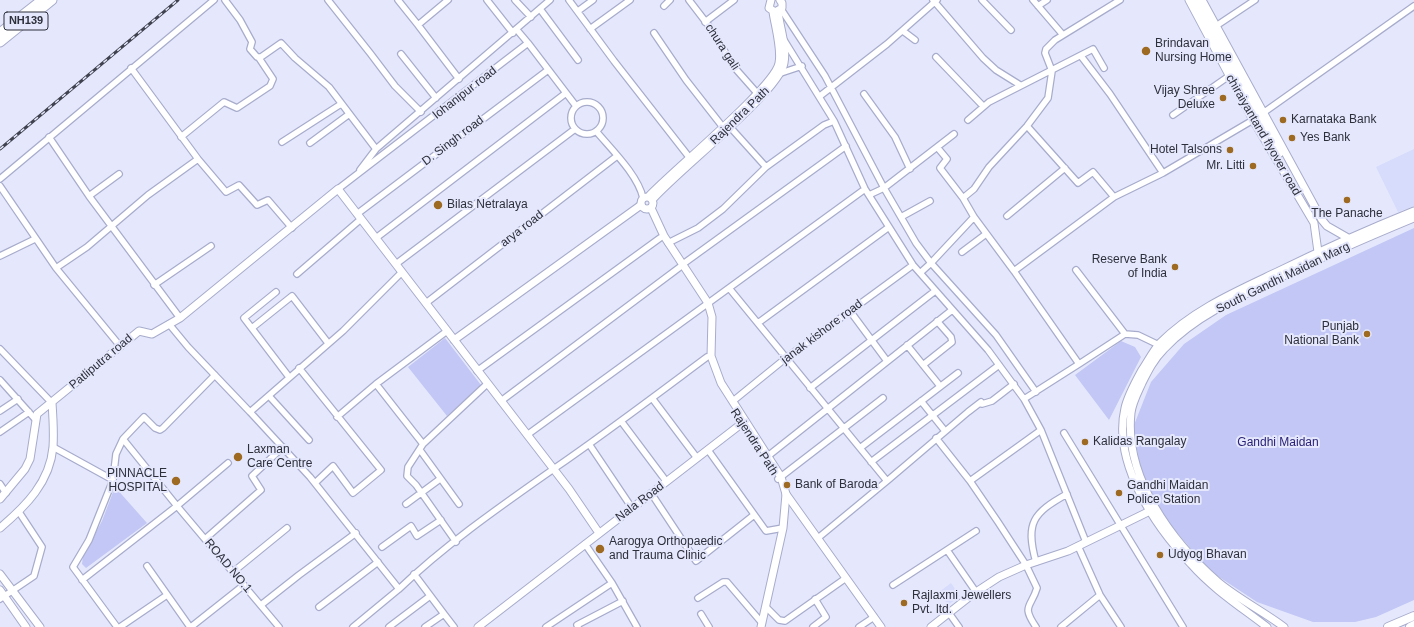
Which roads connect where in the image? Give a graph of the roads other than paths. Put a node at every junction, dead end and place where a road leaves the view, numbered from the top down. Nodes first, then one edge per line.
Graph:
1 (42, 0) edge
2 (52, 0) edge
3 (214, 0) edge
4 (225, 0) edge
5 (328, 0) edge
6 (398, 0) edge
7 (448, 0) edge
8 (487, 0) edge
9 (515, 0) edge
10 (550, 0) edge
11 (569, 0) edge
12 (593, 0) edge
13 (630, 0) edge
14 (670, 0) edge
15 (689, 0) edge
16 (734, 0) edge
17 (1033, 0) edge
18 (1047, 0) edge
19 (1120, 0) edge
20 (1189, 0) edge
21 (1195, 0) edge
22 (1202, 0) edge
23 (1255, 0) edge
24 (769, 1) edge
25 (935, 1) edge
26 (984, 1) edge
27 (664, 6) dead end
28 (780, 6) edge
29 (1038, 6) junction
30 (1414, 6) edge
31 (540, 9) junction
32 (578, 12) junction
33 (531, 17) junction
34 (706, 22) junction
35 (418, 25) junction
36 (1216, 26) junction
37 (590, 29) junction
38 (1011, 30) dead end
39 (515, 31) junction
40 (903, 31) junction
41 (0, 33) edge
42 (654, 34) dead end
43 (1063, 35) junction
44 (779, 36) junction
45 (915, 40) dead end
46 (0, 42) edge
47 (528, 43) junction
48 (401, 54) dead end
49 (1081, 56) junction
50 (259, 58) junction
51 (936, 58) dead end
52 (578, 60) dead end
53 (802, 66) junction
54 (131, 68) junction
55 (1104, 68) dead end
56 (548, 70) junction
57 (1052, 71) junction
58 (781, 73) junction
59 (1229, 76) junction
60 (459, 78) junction
61 (1020, 85) junction
62 (831, 88) junction
63 (566, 93) junction
64 (757, 93) junction
65 (864, 94) dead end
66 (820, 96) junction
67 (436, 98) junction
68 (340, 104) junction
69 (576, 106) junction
70 (983, 106) junction
71 (421, 112) junction
72 (1263, 112) junction
73 (348, 115) junction
74 (1173, 115) dead end
75 (968, 120) dead end
76 (1253, 120) junction
77 (834, 121) junction
78 (726, 126) junction
79 (1027, 126) junction
80 (575, 129) junction
81 (596, 131) junction
82 (954, 134) dead end
83 (49, 137) junction
84 (181, 137) junction
85 (282, 142) dead end
86 (310, 143) dead end
87 (846, 146) junction
88 (937, 146) junction
89 (376, 149) junction
90 (617, 156) junction
91 (689, 157) junction
92 (1280, 158) junction
93 (198, 159) junction
94 (1289, 161) junction
95 (766, 167) junction
96 (910, 168) junction
97 (1065, 168) junction
98 (1163, 173) junction
99 (119, 174) dead end
100 (357, 175) junction
101 (0, 179) edge
102 (0, 186) edge
103 (884, 188) junction
104 (338, 189) junction
105 (865, 189) junction
106 (869, 195) junction
107 (89, 196) junction
108 (1114, 197) junction
109 (963, 198) junction
110 (930, 201) dead end
111 (647, 203) junction
112 (1414, 211) edge
113 (359, 216) junction
114 (1007, 216) dead end
115 (901, 217) junction
116 (974, 217) junction
117 (1414, 218) edge
118 (112, 225) junction
119 (889, 226) junction
120 (292, 228) junction
121 (986, 234) junction
122 (376, 238) junction
123 (660, 238) junction
124 (1348, 238) junction
125 (35, 239) junction
126 (668, 243) junction
127 (211, 246) dead end
128 (962, 252) dead end
129 (1318, 252) junction
130 (1333, 252) junction
131 (0, 256) edge
132 (931, 263) junction
133 (396, 264) junction
134 (913, 264) junction
135 (682, 266) junction
136 (56, 268) junction
137 (1076, 270) dead end
138 (1014, 271) junction
139 (402, 272) junction
140 (920, 273) junction
141 (297, 274) dead end
142 (154, 285) junction
143 (729, 288) junction
144 (935, 291) junction
145 (276, 292) dead end
146 (426, 303) junction
147 (707, 304) junction
148 (952, 310) junction
149 (850, 311) junction
150 (180, 318) junction
151 (937, 321) junction
152 (758, 323) junction
153 (169, 324) junction
154 (252, 328) junction
155 (447, 331) junction
156 (1125, 334) junction
157 (454, 340) junction
158 (871, 340) junction
159 (328, 343) junction
160 (907, 345) junction
161 (120, 346) junction
162 (1162, 346) junction
163 (0, 349) edge
164 (707, 357) junction
165 (786, 358) junction
166 (887, 361) junction
167 (1079, 364) junction
168 (923, 365) junction
169 (999, 365) junction
170 (299, 368) junction
171 (477, 371) junction
172 (958, 373) dead end
173 (214, 374) junction
174 (289, 377) junction
175 (0, 380) edge
176 (376, 384) junction
177 (487, 384) junction
178 (719, 384) junction
179 (1014, 384) junction
180 (940, 386) junction
181 (810, 388) junction
182 (1036, 392) junction
183 (269, 396) junction
184 (652, 398) junction
185 (883, 398) dead end
186 (18, 399) junction
187 (1024, 399) junction
188 (501, 401) junction
189 (732, 401) junction
190 (920, 401) junction
191 (52, 403) junction
192 (828, 408) junction
193 (0, 411) edge
194 (29, 412) junction
195 (250, 412) junction
196 (932, 415) junction
197 (337, 417) junction
198 (35, 419) junction
199 (621, 421) junction
200 (743, 422) junction
201 (844, 428) junction
202 (1040, 430) junction
203 (945, 431) junction
204 (0, 432) edge
205 (1064, 433) dead end
206 (527, 435) junction
207 (936, 438) junction
208 (123, 439) junction
209 (309, 440) dead end
210 (424, 444) junction
211 (589, 444) junction
212 (53, 447) junction
213 (284, 447) junction
214 (860, 448) junction
215 (420, 450) junction
216 (708, 450) junction
217 (768, 456) junction
218 (698, 458) junction
219 (871, 462) junction
220 (228, 463) dead end
221 (554, 469) junction
222 (440, 479) junction
223 (780, 479) junction
224 (113, 480) junction
225 (666, 481) junction
226 (887, 481) junction
227 (970, 481) junction
228 (315, 483) junction
229 (0, 484) edge
230 (421, 492) junction
231 (6, 493) junction
232 (651, 493) junction
233 (786, 494) junction
234 (1067, 494) junction
235 (0, 498) edge
236 (406, 504) dead end
237 (459, 504) dead end
238 (177, 506) junction
239 (632, 508) junction
240 (1153, 510) junction
241 (19, 512) junction
242 (754, 515) junction
243 (441, 520) junction
244 (1120, 525) junction
245 (0, 528) edge
246 (287, 528) dead end
247 (783, 528) junction
248 (976, 531) dead end
249 (356, 533) junction
250 (599, 533) junction
251 (818, 538) junction
252 (205, 539) junction
253 (456, 542) junction
254 (1086, 542) junction
255 (585, 544) junction
256 (382, 546) dead end
257 (1078, 546) junction
258 (947, 550) junction
259 (378, 562) junction
260 (1036, 562) junction
261 (1026, 565) junction
262 (147, 566) dead end
263 (233, 572) junction
264 (0, 574) edge
265 (414, 574) junction
266 (846, 578) junction
267 (82, 580) junction
268 (612, 583) junction
269 (244, 585) junction
270 (893, 585) dead end
271 (399, 588) junction
272 (13, 590) junction
273 (976, 592) junction
274 (1, 595) edge
275 (168, 595) junction
276 (1100, 595) junction
277 (430, 596) junction
278 (698, 598) dead end
279 (815, 600) junction
280 (623, 601) junction
281 (261, 605) junction
282 (319, 607) dead end
283 (766, 607) junction
284 (948, 613) junction
285 (444, 614) junction
286 (701, 614) dead end
287 (1414, 616) edge
288 (874, 617) junction
289 (762, 625) edge
290 (1414, 625) edge
291 (26, 627) edge
292 (40, 627) edge
293 (116, 627) edge
294 (120, 627) edge
295 (191, 627) edge
296 (279, 627) edge
297 (353, 627) edge
298 (389, 627) edge
299 (425, 627) edge
300 (454, 627) edge
301 (478, 627) edge
302 (546, 627) edge
303 (578, 627) edge
304 (637, 627) edge
305 (709, 627) edge
306 (814, 627) edge
307 (859, 627) edge
308 (881, 627) edge
309 (931, 627) edge
310 (959, 627) edge
311 (1036, 627) edge
312 (1061, 627) edge
313 (1121, 627) edge
314 (1183, 627) edge
315 (1267, 627) edge
316 (1284, 627) edge
317 (1388, 627) edge
318 (1410, 627) edge

1 - 41 highway, NH139
2 - 46 highway, NH139
3 - 54 street
4 - 50 street
5 - 71 street
6 - 35 street
7 - 35 street
8 - 39 street
9 - 33 street
10 - 31 street
11 - 32 street
12 - 32 street
13 - 37 street
14 - 27 street
15 - 34 street, chura gali
16 - 34 street
17 - 29 street
18 - 29 street
19 - 43 street
20 - 59 main road, chiraiyantand flyover road
21 - 92 main road
22 - 36 main road
23 - 36 street
24 - 28 main road, Rajendra Path
25 - 40 street
25 - 61 street
26 - 38 street
28 - 44 main road, Rajendra Path
28 - 62 street
29 - 43 street
30 - 72 street
31 - 33 street
31 - 52 street
32 - 37 street
33 - 39 street
34 - 64 street, chura gali
35 - 60 street
36 - 72 main road
37 - 91 street
39 - 47 street
39 - 60 street
40 - 45 street
40 - 62 street
42 - 78 street
43 - 57 street
44 - 53 street
44 - 58 main road, Rajendra Path
44 - 64 main road, Rajendra Path
47 - 56 street
47 - 100 street, lohanipur road
48 - 67 street
49 - 55 street
49 - 57 street
49 - 98 street
50 - 68 street
50 - 84 street
51 - 70 street
53 - 58 street
53 - 66 street
54 - 83 street
54 - 84 street
56 - 63 street
56 - 113 street, D. Singh road
57 - 61 street
57 - 79 street
58 - 78 main road, Rajendra Path
59 - 74 street
59 - 76 main road, chiraiyantand flyover road
60 - 67 street
61 - 70 street
62 - 66 street
62 - 103 street
63 - 69 street
63 - 122 street
64 - 78 main road, Rajendra Path
65 - 96 street
66 - 77 street
67 - 71 street
68 - 73 street
68 - 85 street
69 - 80 street
69 - 81 street
70 - 75 street
71 - 89 street
72 - 94 main road
73 - 86 street
73 - 89 street
76 - 92 main road, chiraiyantand flyover road
76 - 98 street
77 - 87 street
77 - 95 street
78 - 91 main road, Rajendra Path
78 - 95 street
78 - 111 main road, Rajendra Path
79 - 97 street
79 - 109 street
80 - 81 street
80 - 133 street
81 - 90 street
82 - 88 street
83 - 101 street
83 - 107 street
84 - 93 street
87 - 105 street
87 - 135 street
88 - 96 street
88 - 109 street
89 - 100 street
90 - 111 street
90 - 146 street, arya road
91 - 111 main road, Rajendra Path
92 - 94 main road
92 - 129 main road, chiraiyantand flyover road
93 - 118 street
93 - 120 street
94 - 124 main road
95 - 126 street
96 - 103 street
97 - 108 street
97 - 114 street
98 - 108 street
99 - 107 street
100 - 104 street, lohanipur road
102 - 125 street
103 - 106 street
103 - 115 street
104 - 113 main road
104 - 120 main road, Patliputra road
105 - 106 street
105 - 143 street
106 - 119 street
107 - 118 street
108 - 138 street
109 - 116 street
110 - 115 street
111 - 123 main road, Rajendra Path
111 - 126 main road, Rajendra Path
111 - 157 main road
112 - 124 main road
113 - 122 main road
113 - 141 street, D. Singh road
115 - 132 street
116 - 121 street
116 - 132 street
117 - 130 main road, South Gandhi Maidan Marg
118 - 136 street
118 - 142 street
119 - 134 street
119 - 152 street
120 - 150 main road, Patliputra road
121 - 128 street
121 - 138 street
122 - 133 main road
123 - 135 main road, Rajendra Path
123 - 171 street
124 - 129 main road
125 - 131 street
125 - 136 street
126 - 135 main road, Rajendra Path
127 - 142 street
129 - 130 main road
129 - 162 main road
130 - 162 main road, South Gandhi Maidan Marg
132 - 140 street
132 - 182 street
133 - 139 main road
134 - 140 street
134 - 149 street, janak kishore road
135 - 147 main road, Rajendra Path
135 - 188 street
136 - 161 street
137 - 156 street
138 - 167 street
139 - 146 main road
139 - 159 street
140 - 144 street
142 - 150 street
143 - 147 street
143 - 152 street
144 - 148 street
144 - 158 street
145 - 154 street
146 - 155 main road
147 - 164 main road, Rajendra Path
147 - 178 main road, Rajendra Path
147 - 206 street
148 - 151 street
148 - 169 street
149 - 158 street
149 - 165 street, janak kishore road
150 - 153 main road, Patliputra road
151 - 160 street
151 - 168 street
152 - 165 street
153 - 161 main road, Patliputra road
153 - 173 street
154 - 159 street
154 - 174 street
155 - 157 main road
155 - 176 street
156 - 162 street
156 - 167 street
157 - 171 main road
158 - 166 street
158 - 181 street
159 - 170 street
160 - 166 street
160 - 168 street
161 - 191 main road, Patliputra road
162 - 240 main road, South Gandhi Maidan Marg
163 - 191 street
164 - 178 main road, Rajendra Path
164 - 184 street
165 - 181 street
165 - 189 street, janak kishore road
166 - 192 street
167 - 182 street
168 - 180 street
169 - 179 street
169 - 196 street
170 - 174 street
170 - 197 street
171 - 177 main road
172 - 180 street
173 - 195 street
173 - 208 street
174 - 183 street
175 - 186 street
176 - 197 street
176 - 210 street
177 - 188 main road
177 - 210 street
178 - 189 main road, Rajendra Path
178 - 200 main road, Rajendra Path
179 - 187 street
179 - 203 street
180 - 190 street
181 - 192 street
182 - 187 street
183 - 195 street
183 - 209 street
184 - 199 street
184 - 218 street
185 - 201 street
186 - 193 street
186 - 194 street
187 - 202 street
188 - 206 main road
189 - 200 main road, Rajendra Path
190 - 196 street
190 - 214 street
191 - 198 main road, Patliputra road
191 - 212 main road
192 - 201 street
192 - 217 street
194 - 198 street
194 - 204 street
195 - 213 street
196 - 203 street
196 - 219 street
197 - 228 street
198 - 231 main road
199 - 211 street
199 - 225 street
200 - 216 main road, Nala Road
200 - 217 main road, Rajendra Path
200 - 223 main road, Rajendra Path
201 - 214 street
201 - 223 street
202 - 227 street
202 - 234 street
203 - 207 street
205 - 244 street
206 - 221 main road
207 - 226 street
207 - 227 street
208 - 224 street
208 - 238 street, ROAD NO.1
210 - 215 street
211 - 221 street
211 - 239 street
212 - 224 street
212 - 241 main road
213 - 228 street
213 - 252 street
214 - 219 street
215 - 222 street
215 - 230 street
216 - 218 main road, Nala Road
216 - 242 street
217 - 223 main road, Rajendra Path
218 - 225 main road, Nala Road
219 - 226 street
220 - 238 street
221 - 250 main road
221 - 253 street
222 - 230 street
222 - 237 street
223 - 233 main road
224 - 267 street
225 - 232 main road, Nala Road
226 - 251 street
227 - 261 street
228 - 249 street
229 - 231 street
230 - 236 street
230 - 243 street
231 - 235 main road
232 - 239 main road, Nala Road
232 - 242 street
233 - 247 main road
233 - 251 main road
234 - 254 street
234 - 260 street
238 - 252 street, ROAD NO.1
238 - 267 street
239 - 250 main road, Nala Road
240 - 244 main road
240 - 315 main road
240 - 316 main road
241 - 245 main road
241 - 272 street
242 - 247 street
243 - 253 street
243 - 256 street
244 - 254 main road
244 - 314 street
246 - 263 street
247 - 283 main road
248 - 258 street
249 - 259 street
249 - 281 street
250 - 255 main road, Nala Road
251 - 266 main road
252 - 263 street, ROAD NO.1
253 - 265 street
254 - 257 main road
255 - 268 street
255 - 301 main road, Nala Road
257 - 260 main road
257 - 276 street
258 - 270 street
258 - 273 street
259 - 271 street
259 - 282 street
260 - 261 main road
261 - 273 main road
261 - 311 street
262 - 275 street
263 - 269 street, ROAD NO.1
264 - 272 main road
265 - 271 street
265 - 277 street
266 - 279 street
266 - 288 main road
267 - 293 street
268 - 280 street
268 - 302 street
269 - 281 street, ROAD NO.1
269 - 295 street
271 - 297 street
272 - 274 street
272 - 292 main road
273 - 284 main road
274 - 291 main road
275 - 294 street
275 - 295 street
276 - 312 street
276 - 313 street
277 - 285 street
277 - 298 street
278 - 289 street
279 - 283 street
279 - 306 street
280 - 303 street
280 - 304 street
281 - 296 street, ROAD NO.1
283 - 289 main road
284 - 309 main road
284 - 310 street
285 - 299 street
285 - 300 street
286 - 305 street
287 - 317 main road
288 - 307 street
288 - 308 main road
290 - 318 main road

